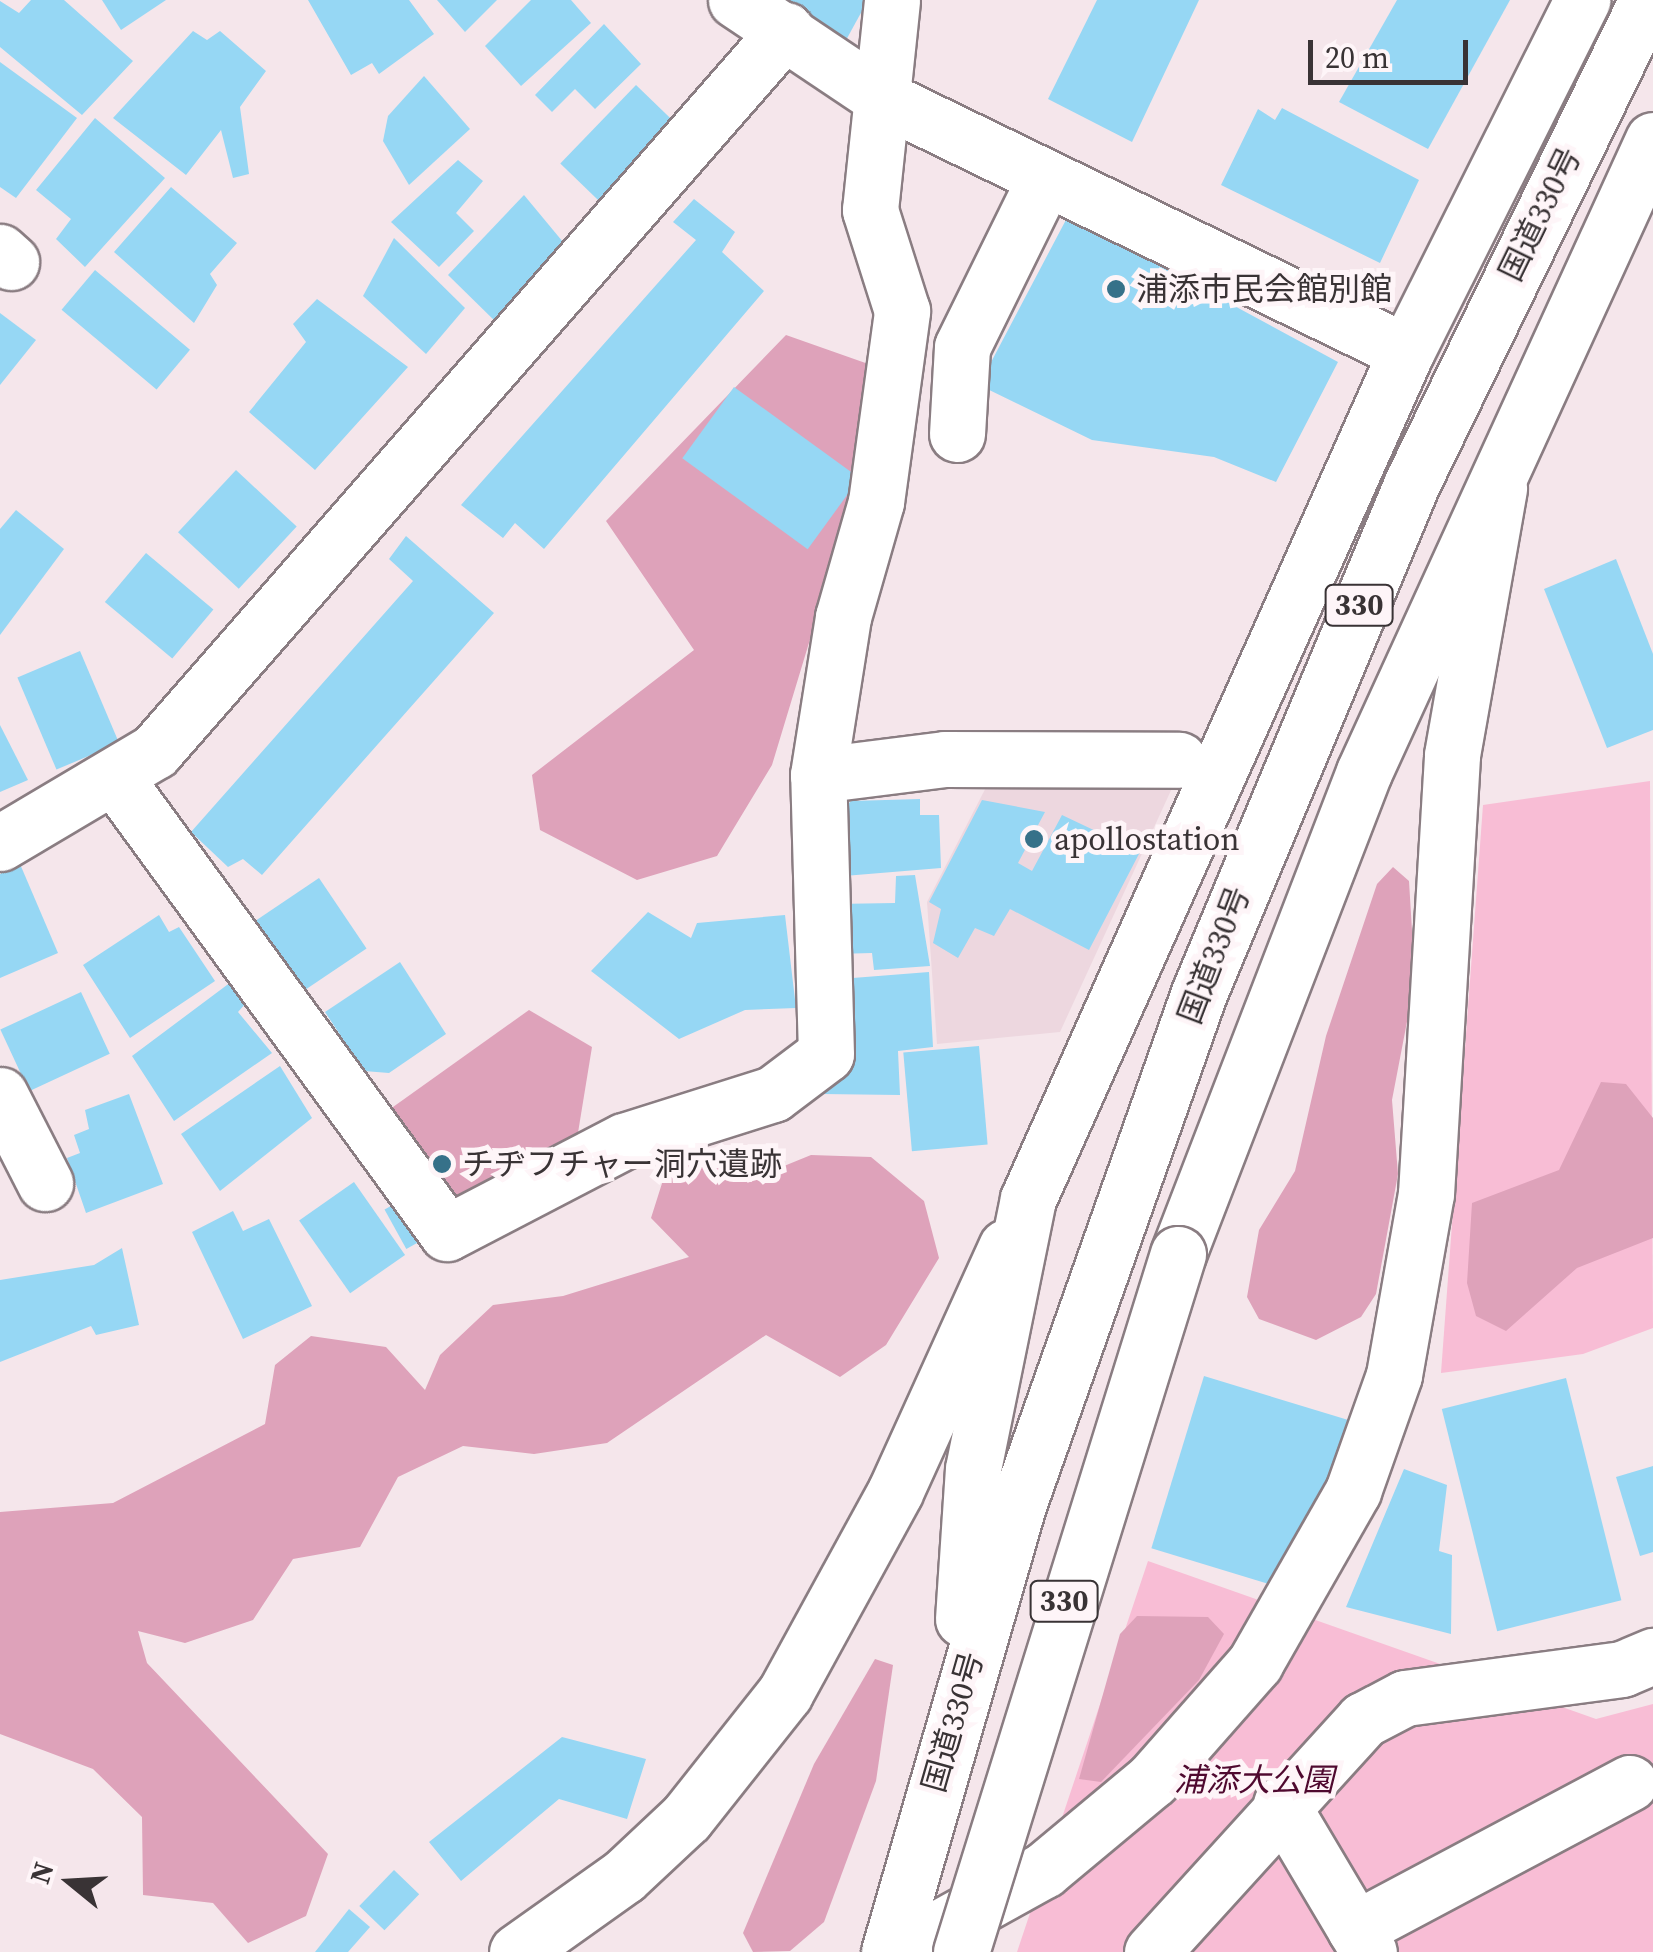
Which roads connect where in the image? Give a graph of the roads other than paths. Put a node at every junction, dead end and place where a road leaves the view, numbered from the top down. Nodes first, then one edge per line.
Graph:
1 (736, 0) edge
2 (892, 0) edge
3 (1582, 0) edge
4 (1647, 0) edge
5 (786, 30) junction
6 (884, 99) junction
7 (1653, 140) edge
8 (1045, 178) junction
9 (1639, 200) edge
10 (1406, 352) junction
11 (957, 434) dead end
12 (1499, 465) junction
13 (1179, 760) dead end
14 (818, 775) junction
15 (116, 778) junction
16 (0, 843) edge
17 (0, 1095) edge
18 (46, 1184) dead end
19 (1028, 1198) junction
20 (1653, 1656) edge
21 (961, 1692) junction
22 (1630, 1783) dead end
23 (1281, 1804) junction
24 (1362, 1940) edge
25 (517, 1952) edge
26 (893, 1952) edge
27 (961, 1952) edge
28 (1152, 1952) edge

1 - 5 main road
2 - 6 main road
3 - 10 main road
4 - 21 main road, 国道330号 / 330
5 - 6 main road
5 - 15 main road
6 - 8 main road
6 - 14 main road
7 - 9 main road, 国道330号 / 330
8 - 10 main road
8 - 11 main road
9 - 12 main road, 国道330号 / 330
10 - 19 main road
12 - 26 main road
12 - 27 main road, 国道330号 / 330, bridge
13 - 14 main road
14 - 15 main road
15 - 16 main road
17 - 18 main road
19 - 21 main road, 330
19 - 25 main road
20 - 23 main road
21 - 26 main road, 国道330号 / 330
22 - 24 main road
23 - 24 main road
23 - 28 main road

